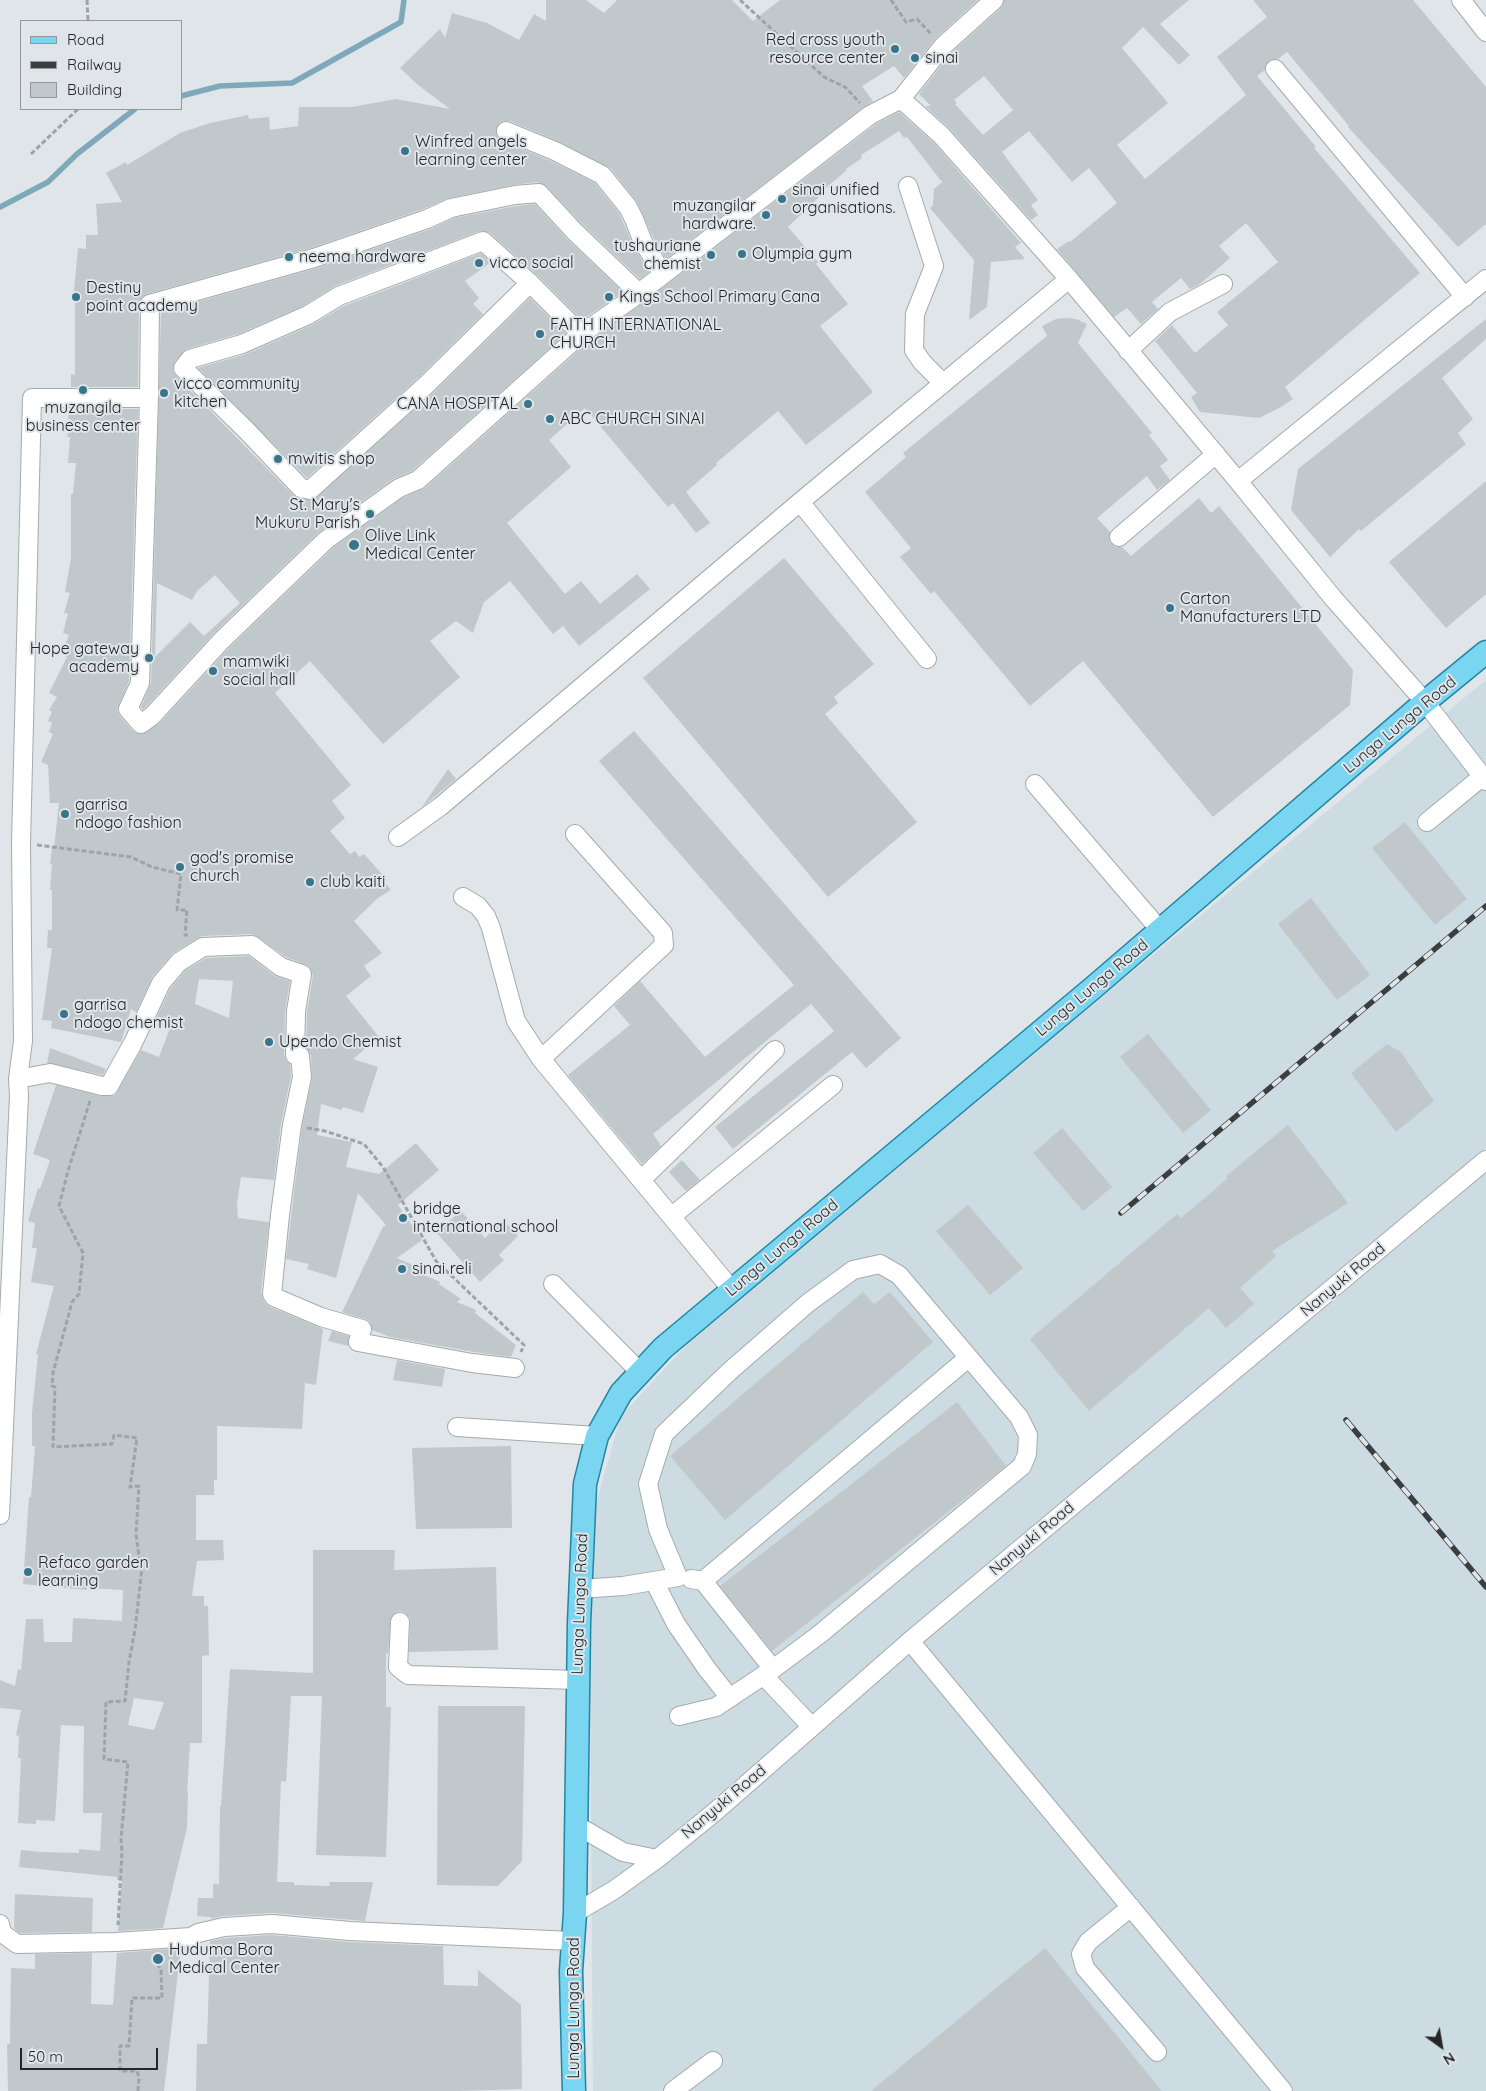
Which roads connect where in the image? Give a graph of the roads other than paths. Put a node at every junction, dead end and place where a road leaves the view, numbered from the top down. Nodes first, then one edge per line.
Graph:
1 (994, 0) edge
2 (1461, 0) edge
3 (1486, 32) edge
4 (1275, 69) dead end
5 (901, 100) junction
6 (506, 131) dead end
7 (908, 186) dead end
8 (663, 274) junction
9 (1069, 279) junction
10 (1486, 279) edge
11 (530, 283) junction
12 (1223, 284) dead end
13 (639, 293) junction
14 (1465, 297) junction
15 (582, 334) junction
16 (1128, 350) junction
17 (943, 383) junction
18 (149, 398) junction
19 (1216, 454) junction
20 (1238, 481) junction
21 (800, 502) junction
22 (1119, 537) dead end
23 (1486, 652) edge
24 (927, 659) dead end
25 (1425, 702) junction
26 (1484, 779) edge
27 (1035, 784) dead end
28 (1428, 822) dead end
29 (576, 834) dead end
30 (398, 837) dead end
31 (463, 897) dead end
32 (1160, 930) junction
33 (776, 1050) dead end
34 (541, 1059) junction
35 (18, 1079) junction
36 (833, 1085) dead end
37 (1486, 1160) edge
38 (642, 1179) junction
39 (672, 1216) junction
40 (552, 1284) dead end
41 (732, 1290) junction
42 (968, 1358) junction
43 (515, 1368) road end
44 (640, 1372) junction
45 (457, 1427) dead end
46 (598, 1436) junction
47 (0, 1514) edge
48 (678, 1577) junction
49 (654, 1581) junction
50 (703, 1581) junction
51 (580, 1589) junction
52 (400, 1622) dead end
53 (910, 1641) junction
54 (769, 1672) junction
55 (578, 1680) junction
56 (730, 1698) junction
57 (678, 1716) dead end
58 (812, 1727) junction
59 (576, 1825) junction
60 (657, 1859) junction
61 (1131, 1906) junction
62 (575, 1913) junction
63 (0, 1924) edge
64 (572, 1941) junction
65 (1157, 2052) dead end
66 (714, 2061) dead end
67 (574, 2091) edge
68 (673, 2091) edge
69 (1283, 2091) edge

1 - 5 street
2 - 3 street
4 - 14 street
5 - 8 street
5 - 9 street
6 - 8 street
7 - 17 street
8 - 13 street
9 - 16 street
9 - 17 street
10 - 14 street
11 - 11 street
11 - 15 street
12 - 16 street
13 - 15 street
13 - 18 street
14 - 20 street
15 - 18 street
16 - 19 street
17 - 21 street
18 - 35 street
19 - 20 street
19 - 22 street
20 - 25 street
21 - 24 street
21 - 30 street
23 - 25 main road, Lunga Lunga Road
25 - 26 street
25 - 32 main road, Lunga Lunga Road
26 - 28 street
27 - 32 street
29 - 34 street
31 - 34 street
32 - 41 main road, Lunga Lunga Road
33 - 38 street
34 - 38 street
35 - 43 street
35 - 47 street
36 - 39 street
37 - 53 street, Nanyuki Road
38 - 39 street
39 - 41 street
40 - 44 street
41 - 44 main road, Lunga Lunga Road
42 - 48 street
42 - 50 street
42 - 54 street
44 - 46 main road, Lunga Lunga Road
45 - 46 street
46 - 51 main road, Lunga Lunga Road
48 - 49 street
48 - 50 street
49 - 51 street
49 - 56 street
50 - 54 street
51 - 55 main road, Lunga Lunga Road
52 - 55 street
53 - 58 street, Nanyuki Road
53 - 61 street
54 - 56 street
54 - 58 street
55 - 59 main road, Lunga Lunga Road
56 - 57 street
58 - 60 street, Nanyuki Road
59 - 60 street
59 - 62 main road, Lunga Lunga Road
60 - 62 street, Nanyuki Road
61 - 65 street
61 - 69 street
62 - 64 main road, Lunga Lunga Road
63 - 64 street
64 - 67 main road, Lunga Lunga Road
66 - 68 street

